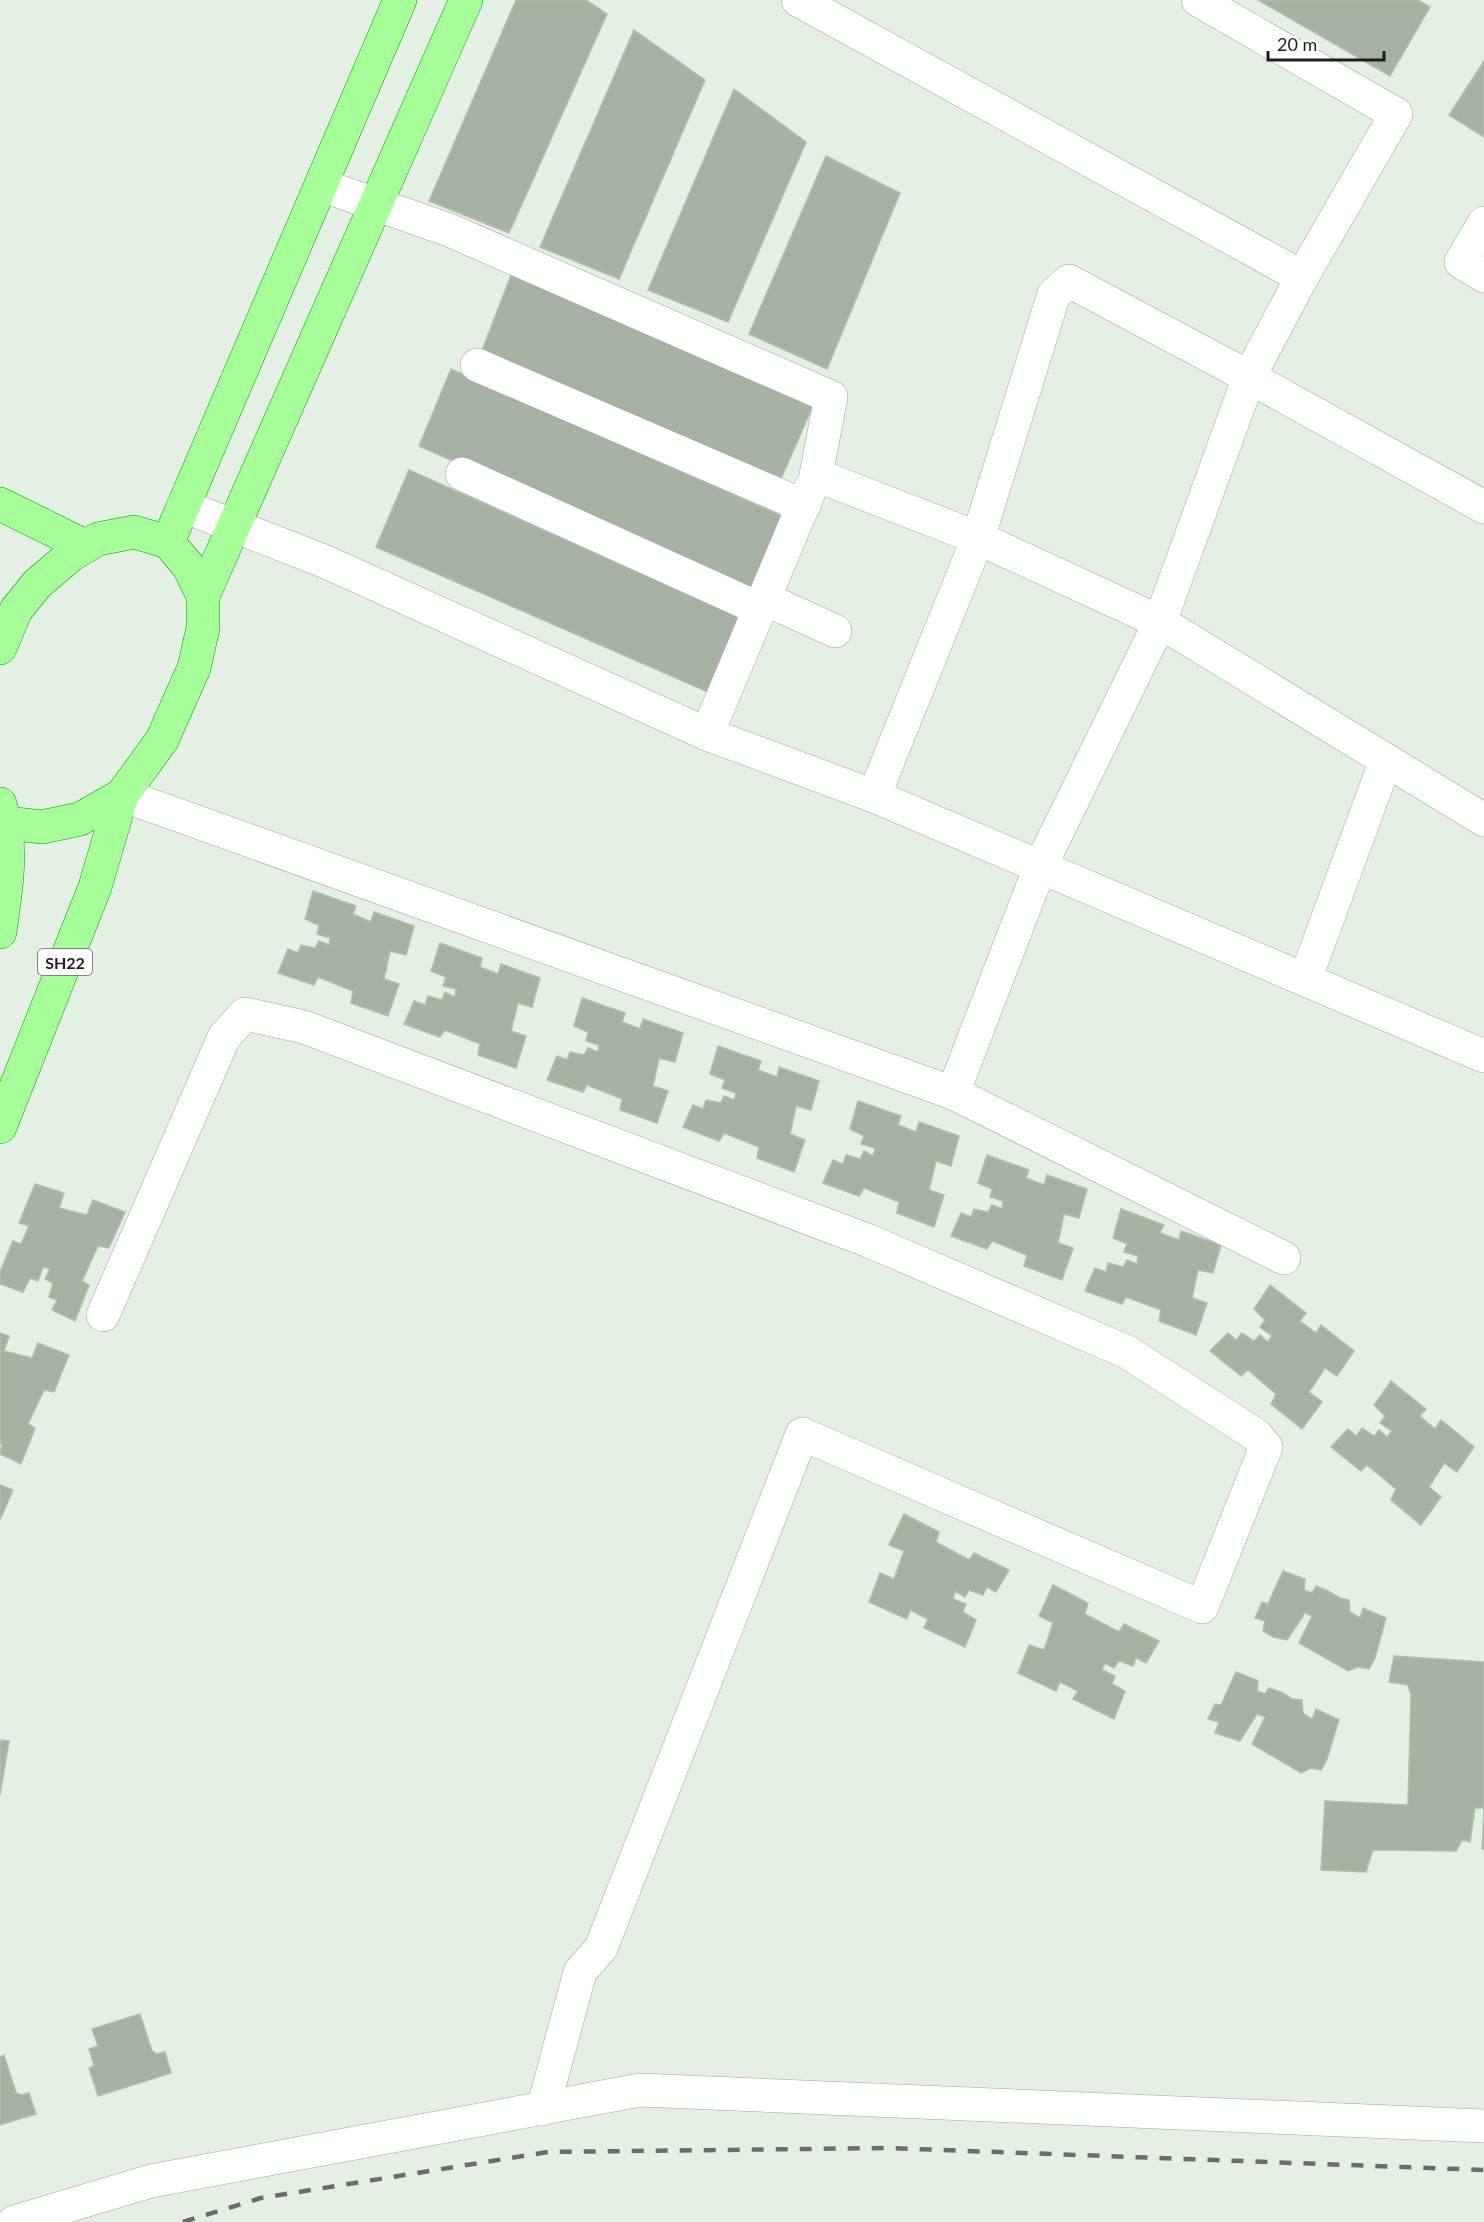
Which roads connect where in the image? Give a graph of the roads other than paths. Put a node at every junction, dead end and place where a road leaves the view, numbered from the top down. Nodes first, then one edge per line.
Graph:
1 (400, 0) edge
2 (466, 0) edge
3 (798, 0) edge
4 (1198, 0) edge
5 (321, 185) junction
6 (376, 205) junction
7 (1484, 223) edge
8 (1484, 276) edge
9 (1302, 277) junction
10 (477, 365) dead end
11 (1249, 376) junction
12 (462, 474) dead end
13 (816, 475) junction
14 (0, 504) edge
15 (183, 506) junction
16 (804, 506) junction
17 (1484, 507) edge
18 (233, 526) junction
19 (978, 538) junction
20 (168, 542) junction
21 (85, 546) junction
22 (204, 596) junction
23 (762, 604) junction
24 (1160, 622) junction
25 (835, 631) dead end
26 (0, 648) edge
27 (707, 734) junction
28 (1386, 760) junction
29 (122, 795) junction
30 (874, 796) junction
31 (1, 819) edge
32 (1484, 820) edge
33 (1040, 867) junction
34 (0, 932) edge
35 (1305, 980) junction
36 (1484, 1056) edge
37 (953, 1093) junction
38 (0, 1127) edge
39 (1284, 1258) dead end
40 (104, 1315) dead end
41 (543, 2109) junction
42 (1484, 2126) edge
43 (14, 2222) edge

1 - 5 main road
2 - 6 main road
3 - 9 street
4 - 9 street
5 - 6 street
5 - 15 main road
6 - 13 street
6 - 18 main road
7 - 8 street
9 - 11 street
10 - 16 street
11 - 17 street
11 - 19 street
11 - 24 street
12 - 23 street
13 - 16 street
13 - 19 street
14 - 21 main road
15 - 18 street
15 - 20 main road
16 - 23 street
18 - 22 main road
18 - 27 street
19 - 24 street
19 - 30 street
20 - 21 main road
20 - 22 main road
21 - 26 main road
22 - 29 main road
23 - 25 street
23 - 27 street
24 - 28 street
24 - 33 street
27 - 30 street
28 - 32 street
28 - 35 street
29 - 31 main road
29 - 37 street
29 - 38 main road, SH22
30 - 33 street
31 - 34 main road
33 - 35 street
33 - 37 street
35 - 36 street
37 - 39 street
40 - 41 street
41 - 42 street
41 - 43 street

